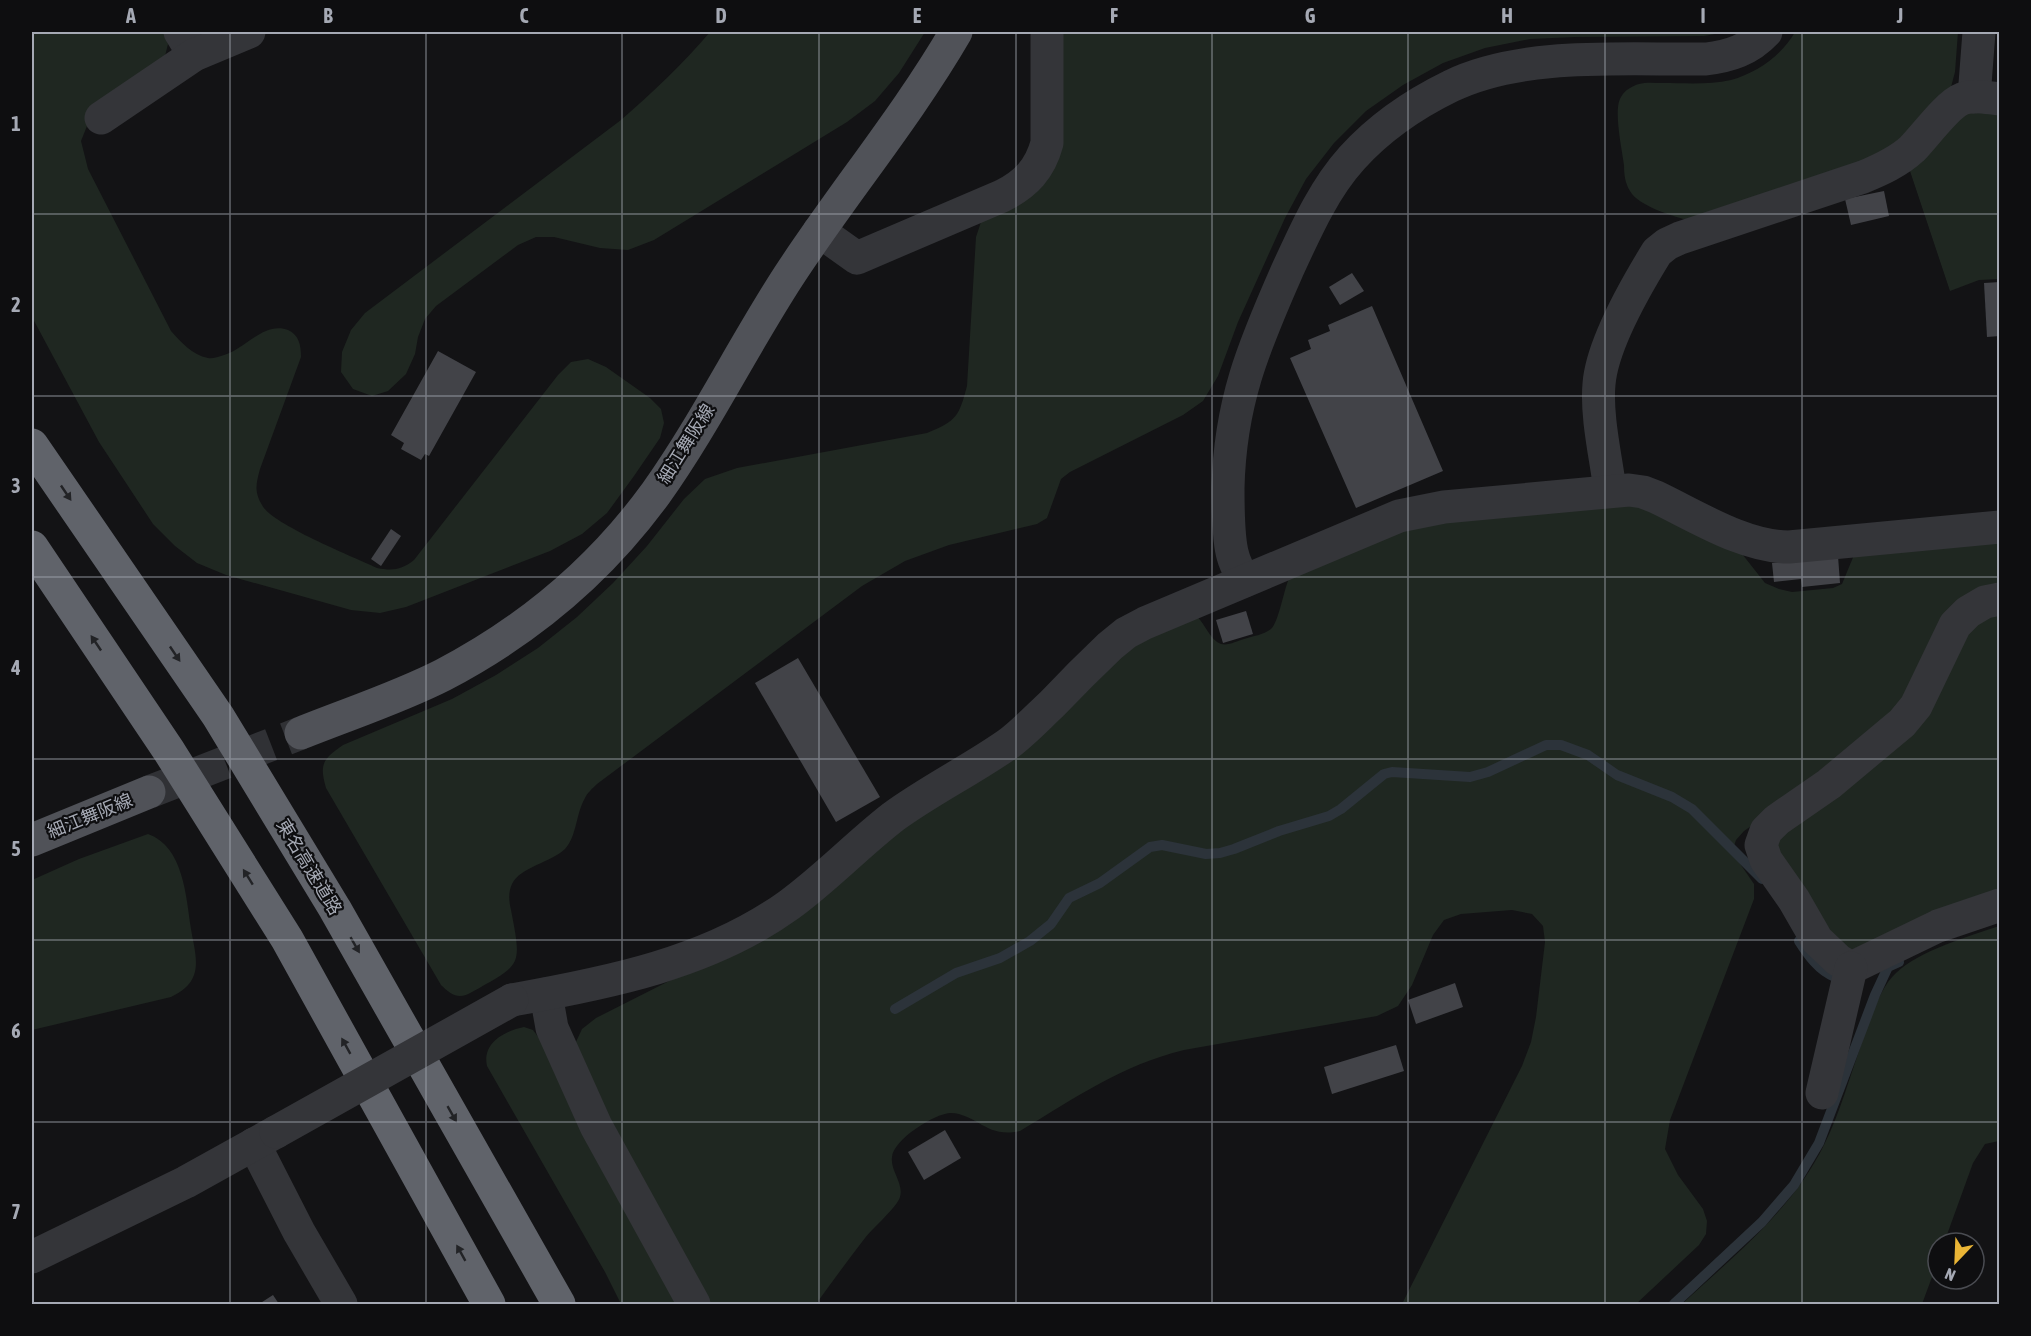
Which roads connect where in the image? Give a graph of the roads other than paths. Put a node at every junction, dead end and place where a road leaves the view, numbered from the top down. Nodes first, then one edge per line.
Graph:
1 (249, 32) edge
2 (956, 32) edge
3 (1047, 32) edge
4 (1766, 32) edge
5 (1979, 32) edge
6 (187, 43) edge
7 (1983, 92) edge
8 (100, 118) dead end
9 (819, 231) junction
10 (32, 445) edge
11 (1610, 490) junction
12 (2000, 527) edge
13 (32, 547) edge
14 (1244, 581) junction
15 (2000, 599) edge
16 (301, 733) tunnel mouth
17 (149, 792) tunnel mouth
18 (32, 840) edge
19 (2000, 905) edge
20 (1851, 968) junction
21 (546, 994) junction
22 (1822, 1093) dead end
23 (265, 1138) junction
24 (32, 1257) edge
25 (341, 1305) edge
26 (489, 1305) edge
27 (559, 1305) edge
28 (694, 1305) edge

1 - 6 street
2 - 9 main road, 細江舞阪線
3 - 9 street
4 - 14 street
5 - 7 street
6 - 8 street
7 - 11 street
9 - 16 main road, 細江舞阪線
10 -> 27 highway, 東名高速道路
11 - 12 street
11 - 14 street
26 -> 13 highway
14 - 21 street
15 - 20 street
17 - 18 main road, 細江舞阪線
19 - 20 street
20 - 22 street
21 - 23 street, bridge
21 - 28 street
23 - 24 street
23 - 25 street

